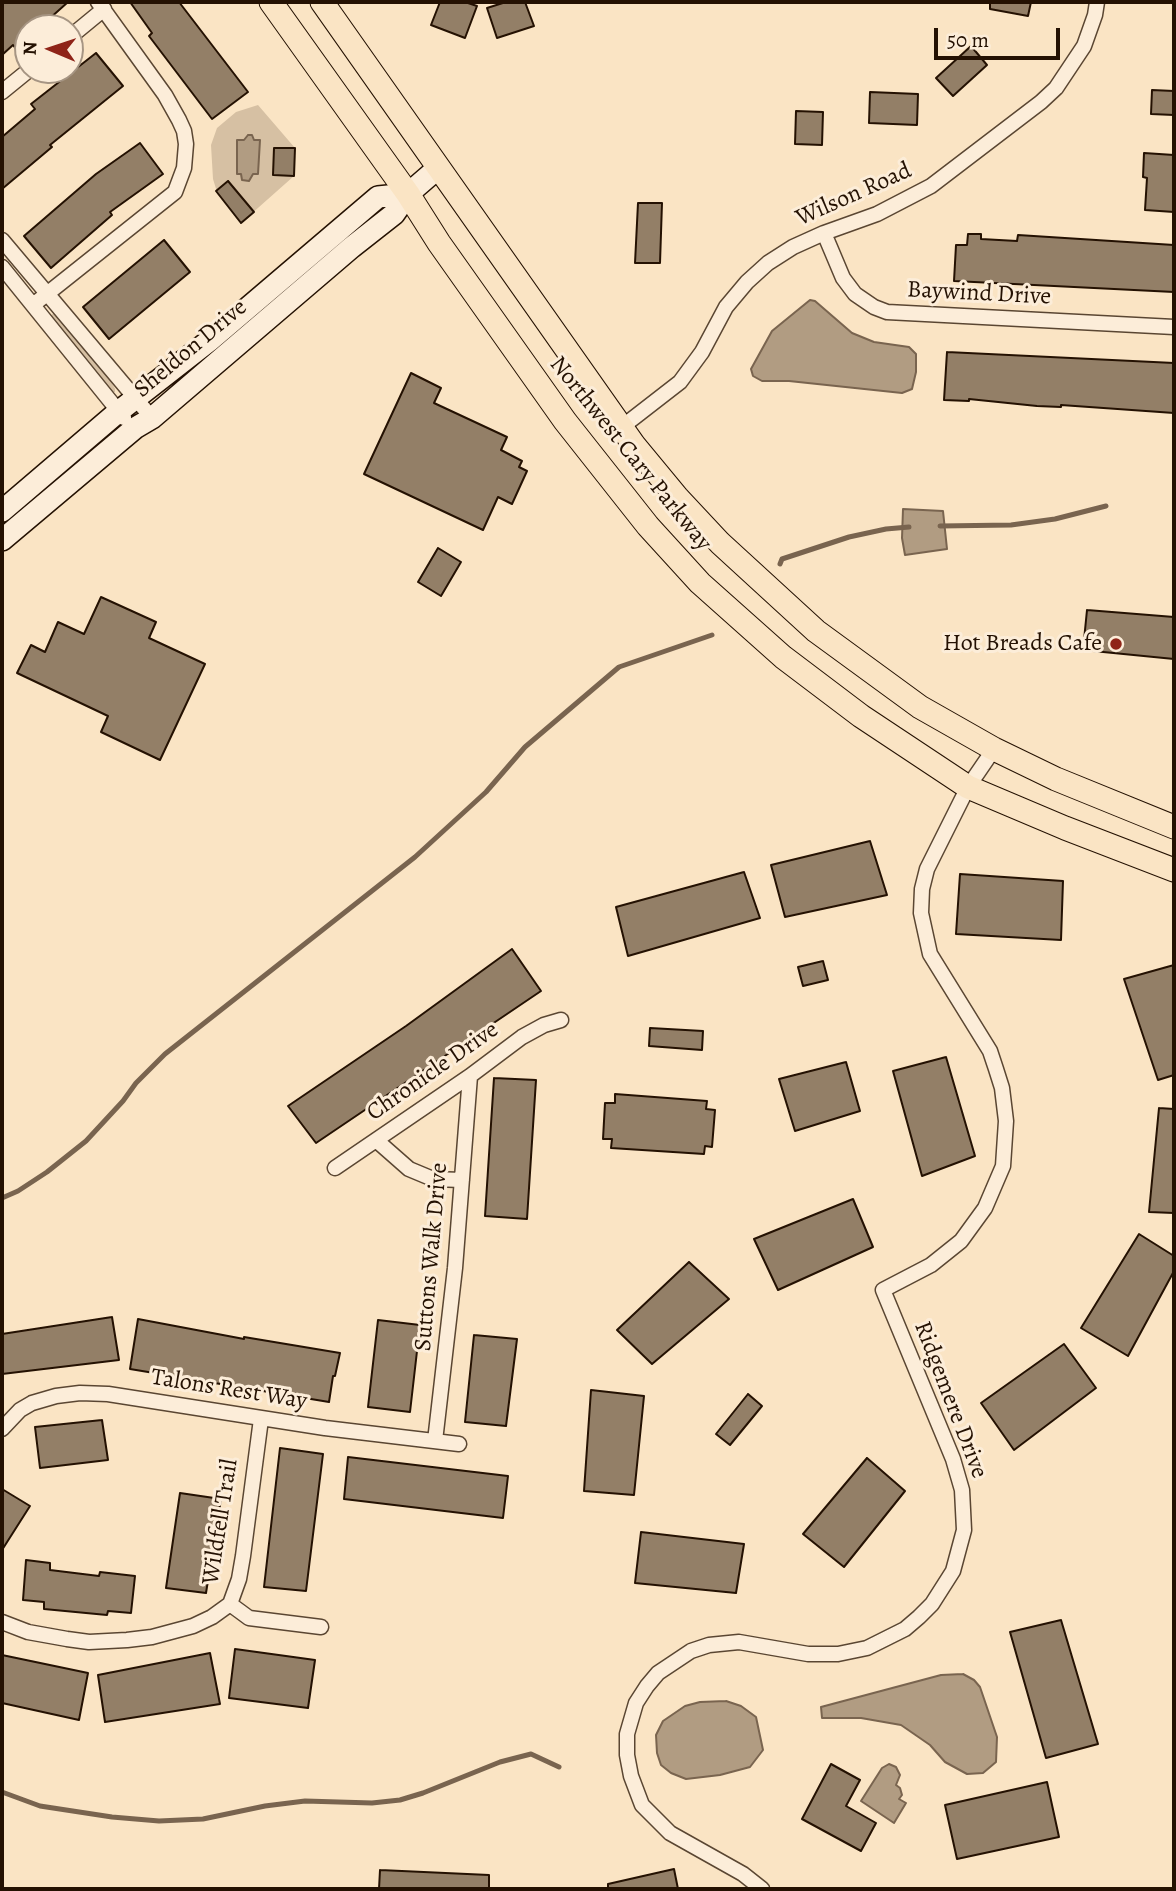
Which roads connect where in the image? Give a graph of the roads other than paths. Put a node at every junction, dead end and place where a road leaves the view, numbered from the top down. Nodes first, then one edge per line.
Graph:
1 (271, 2) edge
2 (322, 2) edge
3 (1097, 2) edge
4 (101, 6) edge
5 (84, 23) edge
6 (439, 168) junction
7 (408, 194) junction
8 (824, 233) junction
9 (2, 240) edge
10 (2, 267) edge
11 (47, 294) junction
12 (33, 305) junction
13 (1174, 327) edge
14 (136, 399) junction
15 (118, 412) junction
16 (143, 423) junction
17 (622, 428) junction
18 (2, 511) edge
19 (2, 540) edge
20 (995, 749) junction
21 (968, 787) junction
22 (1174, 827) edge
23 (1174, 870) edge
24 (561, 1020) dead end
25 (470, 1076) junction
26 (376, 1140) junction
27 (335, 1168) dead end
28 (462, 1180) junction
29 (261, 1419) junction
30 (2, 1429) edge
31 (436, 1441) junction
32 (459, 1444) dead end
33 (230, 1604) junction
34 (2, 1622) edge
35 (321, 1627) dead end
36 (762, 1889) edge

1 - 7 main road, Northwest Cary Parkway
2 - 6 main road, Northwest Cary Parkway
3 - 8 street, Wilson Road
4 - 5 street
4 - 11 street
6 - 7 street, Sheldon Drive
6 - 17 main road, Northwest Cary Parkway
7 - 14 street, Sheldon Drive
7 - 16 street, Sheldon Drive
7 - 21 main road, Northwest Cary Parkway
8 - 13 street, Baywind Drive
8 - 17 street, Wilson Road
9 - 11 street
10 - 12 street
11 - 12 street
11 - 14 street
12 - 15 street
14 - 15 street, Sheldon Drive
14 - 16 street
15 - 16 street
15 - 18 street, Sheldon Drive
16 - 19 street, Sheldon Drive
17 - 20 main road, Northwest Cary Parkway
20 - 21 street
20 - 22 main road, Northwest Cary Parkway
21 - 23 main road, Northwest Cary Parkway
21 - 36 street, Ridgemere Drive
24 - 25 street, Chronicle Drive
25 - 26 street, Chronicle Drive
25 - 28 street, Suttons Walk Drive
26 - 27 street, Chronicle Drive
26 - 28 street
28 - 31 street, Suttons Walk Drive
29 - 30 street, Talons Rest Way
29 - 31 street, Talons Rest Way
29 - 33 street, Wildfell Trail
31 - 32 street, Talons Rest Way
33 - 34 street, Wildfell Trail
33 - 35 street

